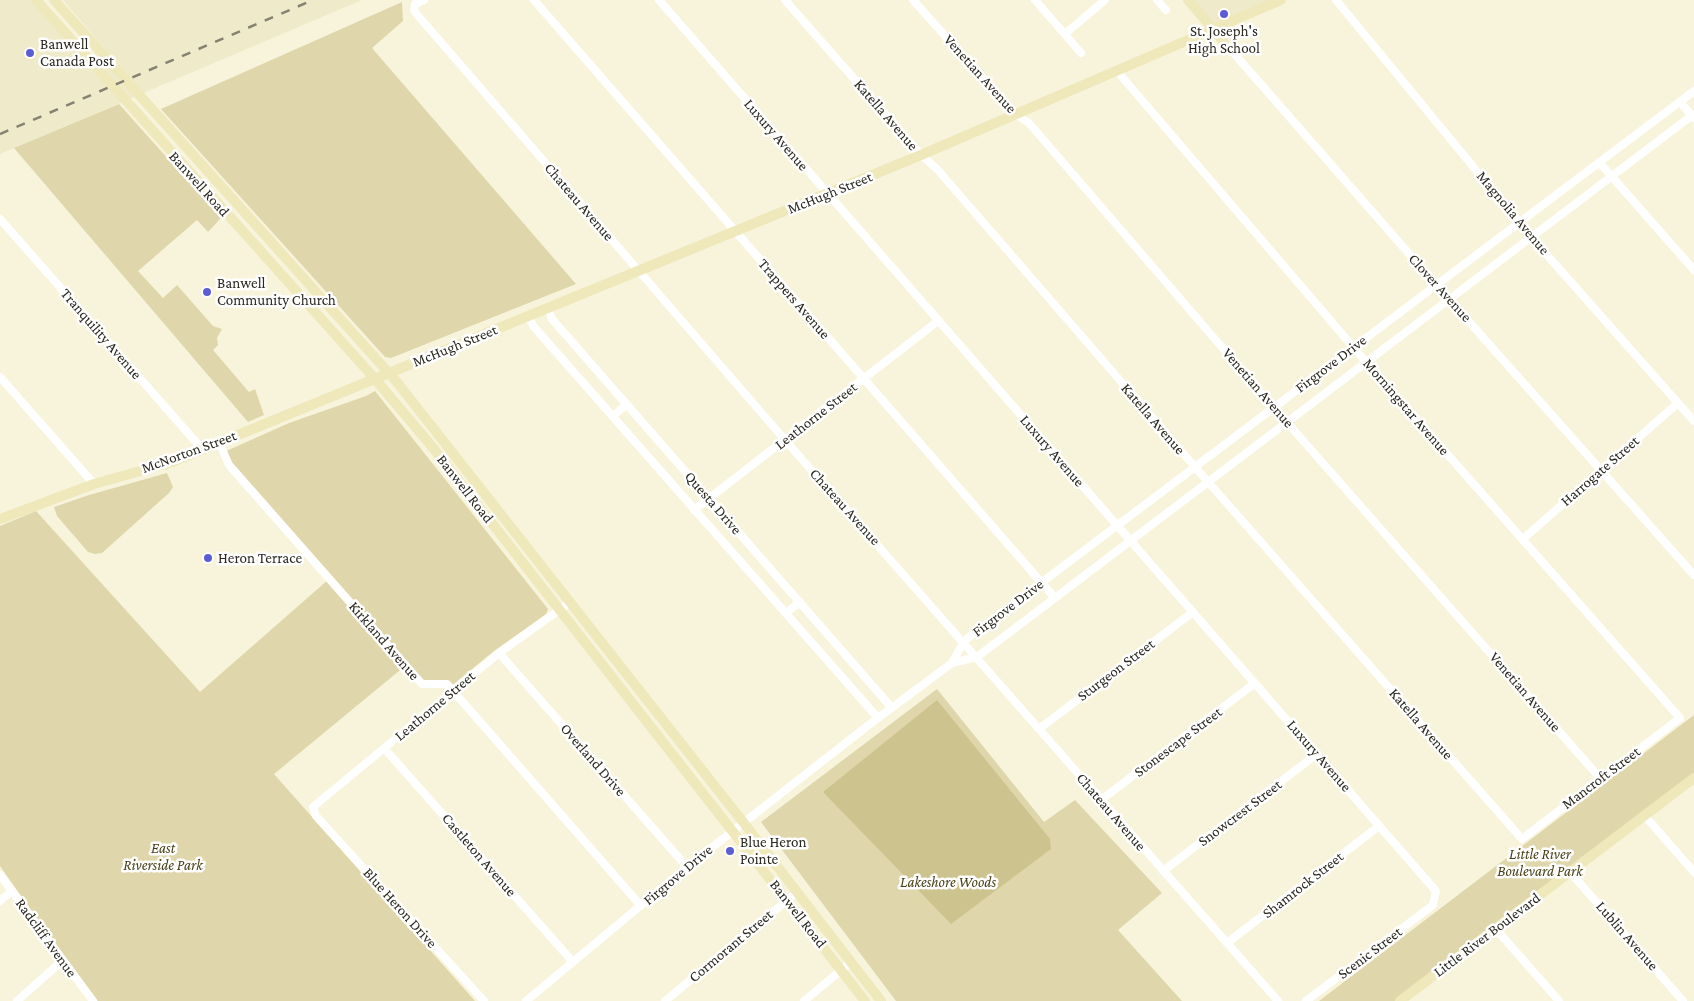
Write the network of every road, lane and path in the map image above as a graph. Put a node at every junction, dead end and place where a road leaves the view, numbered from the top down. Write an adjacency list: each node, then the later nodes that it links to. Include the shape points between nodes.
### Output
1 (36, 0): 44 (main road, Banwell Road)
2 (54, 0): 41 (main road, Banwell Road)
3 (424, 0): 33 (street, Chateau Avenue, via 415,4 414,11)
4 (534, 0): 30 (street, Trappers Avenue)
5 (659, 0): 27 (street, Luxury Avenue)
6 (785, 0): 24 (street, Katella Avenue)
7 (913, 0): 22 (street, Venetian Avenue)
8 (1035, 0): 16 (street)
9 (1105, 0): 16 (street)
10 (1157, 0): 14 (street)
11 (1188, 0): 15 (main road, Clover Avenue)
12 (1281, 0): 15 (main road, McHugh Street)
13 (1336, 0): 29 (street, Magnolia Avenue)
14 (1166, 10)
15 (1213, 29): 17 (main road, Clover Avenue); 19 (main road, McHugh Street)
16 (1065, 34): 18 (street)
17 (1224, 42): 34 (street, Clover Avenue)
18 (1081, 53)
19 (1117, 71): 22 (main road, McHugh Street); 39 (street, Morningstar Avenue)
20 (1694, 91): 21 (street, Firgrove Drive)
21 (1680, 102): 23 (street); 25 (street, Firgrove Drive)
22 (1015, 114): 24 (main road, McHugh Street); 47 (street, Venetian Avenue, via 1029,123)
23 (1693, 116): 26 (street, Firgrove Drive)
24 (921, 155): 27 (main road, McHugh Street); 54 (street, Katella Avenue, via 937,169)
25 (1599, 162): 26 (street); 29 (street, Firgrove Drive)
26 (1611, 176): 31 (street, Firgrove Drive); 32 (street)
27 (827, 194): 30 (main road, McHugh Street); 38 (street, Luxury Avenue)
28 (0, 219): 53 (street, Tranquility Avenue)
29 (1520, 221): 31 (street, Magnolia Avenue); 34 (street, Firgrove Drive)
30 (735, 231): 33 (main road, McHugh Street); 43 (street, Trappers Avenue)
31 (1531, 237): 35 (street, Firgrove Drive); 45 (street, Magnolia Avenue)
32 (1694, 270)
33 (639, 271): 36 (main road, McHugh Street); 51 (street, Chateau Avenue)
34 (1436, 285): 35 (street, Clover Avenue); 39 (street, Firgrove Drive)
35 (1448, 298): 40 (street, Firgrove Drive); 55 (street, Clover Avenue)
36 (548, 308): 37 (main road, McHugh Street); 46 (street, Questa Drive, via 552,319)
37 (528, 316): 41 (main road, McHugh Street); 48 (street, Questa Drive, via 534,327)
38 (938, 321): 43 (street, Leathorne Street); 61 (street, Luxury Avenue)
39 (1354, 346): 40 (street, Morningstar Avenue); 47 (street, Firgrove Drive)
40 (1366, 362): 49 (street, Firgrove Drive); 63 (street, Morningstar Avenue)
41 (389, 373): 44 (main road, McHugh Street); 68 (main road, Banwell Road)
42 (0, 377): 57 (street)
43 (864, 378): 51 (street, Leathorne Street); 65 (street, Trappers Avenue)
44 (375, 379): 52 (main road, McNorton Street); 69 (main road, Banwell Road)
45 (1678, 403): 50 (street, Magnolia Avenue); 55 (street, Harrogate Street)
46 (626, 405): 48 (street); 58 (street, Questa Drive)
47 (1274, 407): 49 (street, Venetian Avenue); 54 (street, Firgrove Drive)
48 (613, 416): 59 (street, Questa Drive)
49 (1287, 422): 56 (street, Firgrove Drive); 84 (street, Venetian Avenue)
50 (1694, 422)
51 (785, 440): 58 (street, Leathorne Street); 72 (street, Chateau Avenue)
52 (219, 442): 53 (main road, McNorton Street); 77 (street, Kirkland Avenue, via 229,465 422,684 447,684)
53 (202, 449): 57 (main road, McNorton Street, via 172,462)
54 (1195, 467): 56 (street, Katella Avenue); 61 (street, Firgrove Drive)
55 (1602, 470): 63 (street, Harrogate Street); 64 (street, Clover Avenue)
56 (1207, 481): 62 (street, Firgrove Drive); 92 (street, Katella Avenue)
57 (94, 484): 60 (main road, McNorton Street)
58 (709, 498): 59 (street, Leathorne Street); 67 (street, Questa Drive)
59 (694, 510): 71 (street, Questa Drive)
60 (0, 520)
61 (1118, 526): 62 (street, Luxury Avenue); 65 (street, Firgrove Drive)
62 (1130, 539): 66 (street, Firgrove Drive); 70 (street, Luxury Avenue)
63 (1523, 540): 80 (street, Morningstar Avenue)
64 (1694, 574)
65 (1041, 582): 66 (street, Trappers Avenue); 72 (street, Firgrove Drive)
66 (1054, 597): 74 (street, Firgrove Drive)
67 (800, 602): 71 (street); 78 (street, Questa Drive)
68 (569, 603): 69 (street, Leathorne Street); 89 (main road, Banwell Road)
69 (559, 610): 73 (street, Leathorne Street); 91 (main road, Banwell Road)
70 (1193, 612): 76 (street, Luxury Avenue); 81 (street, Sturgeon Street)
71 (786, 613): 79 (street, Questa Drive)
72 (964, 642): 74 (street, Chateau Avenue); 75 (street, Firgrove Drive)
73 (499, 653): 77 (street, Leathorne Street); 93 (street, Overland Drive)
74 (977, 657): 75 (street, Firgrove Drive); 81 (street, Chateau Avenue)
75 (952, 663): 78 (street, Firgrove Drive)
76 (1255, 683): 83 (street, Luxury Avenue); 86 (street, Stonescape Street)
77 (453, 690): 82 (street, Leathorne Street); 103 (street)
78 (892, 708): 79 (street, Firgrove Drive)
79 (878, 718): 89 (street, Firgrove Drive)
80 (1680, 718): 84 (street, Mancroft Street)
81 (1039, 729): 86 (street, Chateau Avenue)
82 (384, 748): 87 (street, Leathorne Street, via 312,807); 107 (street, Castleton Avenue)
83 (1317, 754): 90 (street, Luxury Avenue); 94 (street, Snowcrest Street)
84 (1600, 778): 92 (street, Mancroft Street)
85 (1694, 778): 88 (main road, Little River Boulevard)
86 (1101, 800): 94 (street, Chateau Avenue)
87 (316, 816): 112 (street, Blue Heron Drive)
88 (1644, 816): 95 (main road, Little River Boulevard); 96 (street)
89 (744, 822): 91 (street, Firgrove Drive); 99 (main road, Banwell Road)
90 (1379, 826): 102 (street, Luxury Avenue, via 1436,891); 105 (street, Shamrock Street)
91 (734, 830): 93 (street, Firgrove Drive); 100 (main road, Banwell Road)
92 (1522, 839)
93 (687, 867): 103 (street, Firgrove Drive)
94 (1163, 871): 105 (street, Chateau Avenue)
95 (1570, 872): 104 (main road, Little River Boulevard); 122 (street, Lublin Avenue)
96 (1694, 872)
97 (0, 874): 98 (street, Radcliff Avenue)
98 (12, 891): 101 (street); 106 (street, Radcliff Avenue)
99 (797, 892): 100 (street, Cormorant Street); 108 (main road, Banwell Road)
100 (787, 900): 109 (main road, Banwell Road); 114 (street, Cormorant Street)
101 (0, 901)
102 (1433, 905): 119 (street, Scenic Street)
103 (641, 906): 107 (street, Firgrove Drive)
104 (1495, 928): 120 (main road, Little River Boulevard); 121 (street)
105 (1227, 943): 118 (street, Chateau Avenue)
106 (62, 962): 110 (street); 111 (street, Radcliff Avenue)
107 (573, 962): 113 (street, Firgrove Drive)
108 (852, 962): 109 (street); 117 (main road, Banwell Road)
109 (841, 970): 115 (street); 116 (main road, Banwell Road)
110 (17, 1001)
111 (92, 1001)
112 (484, 1001)
113 (526, 1001)
114 (665, 1001)
115 (804, 1001)
116 (865, 1001)
117 (881, 1001)
118 (1278, 1001)
119 (1306, 1001)
120 (1400, 1001)
121 (1559, 1001)
122 (1683, 1001)

